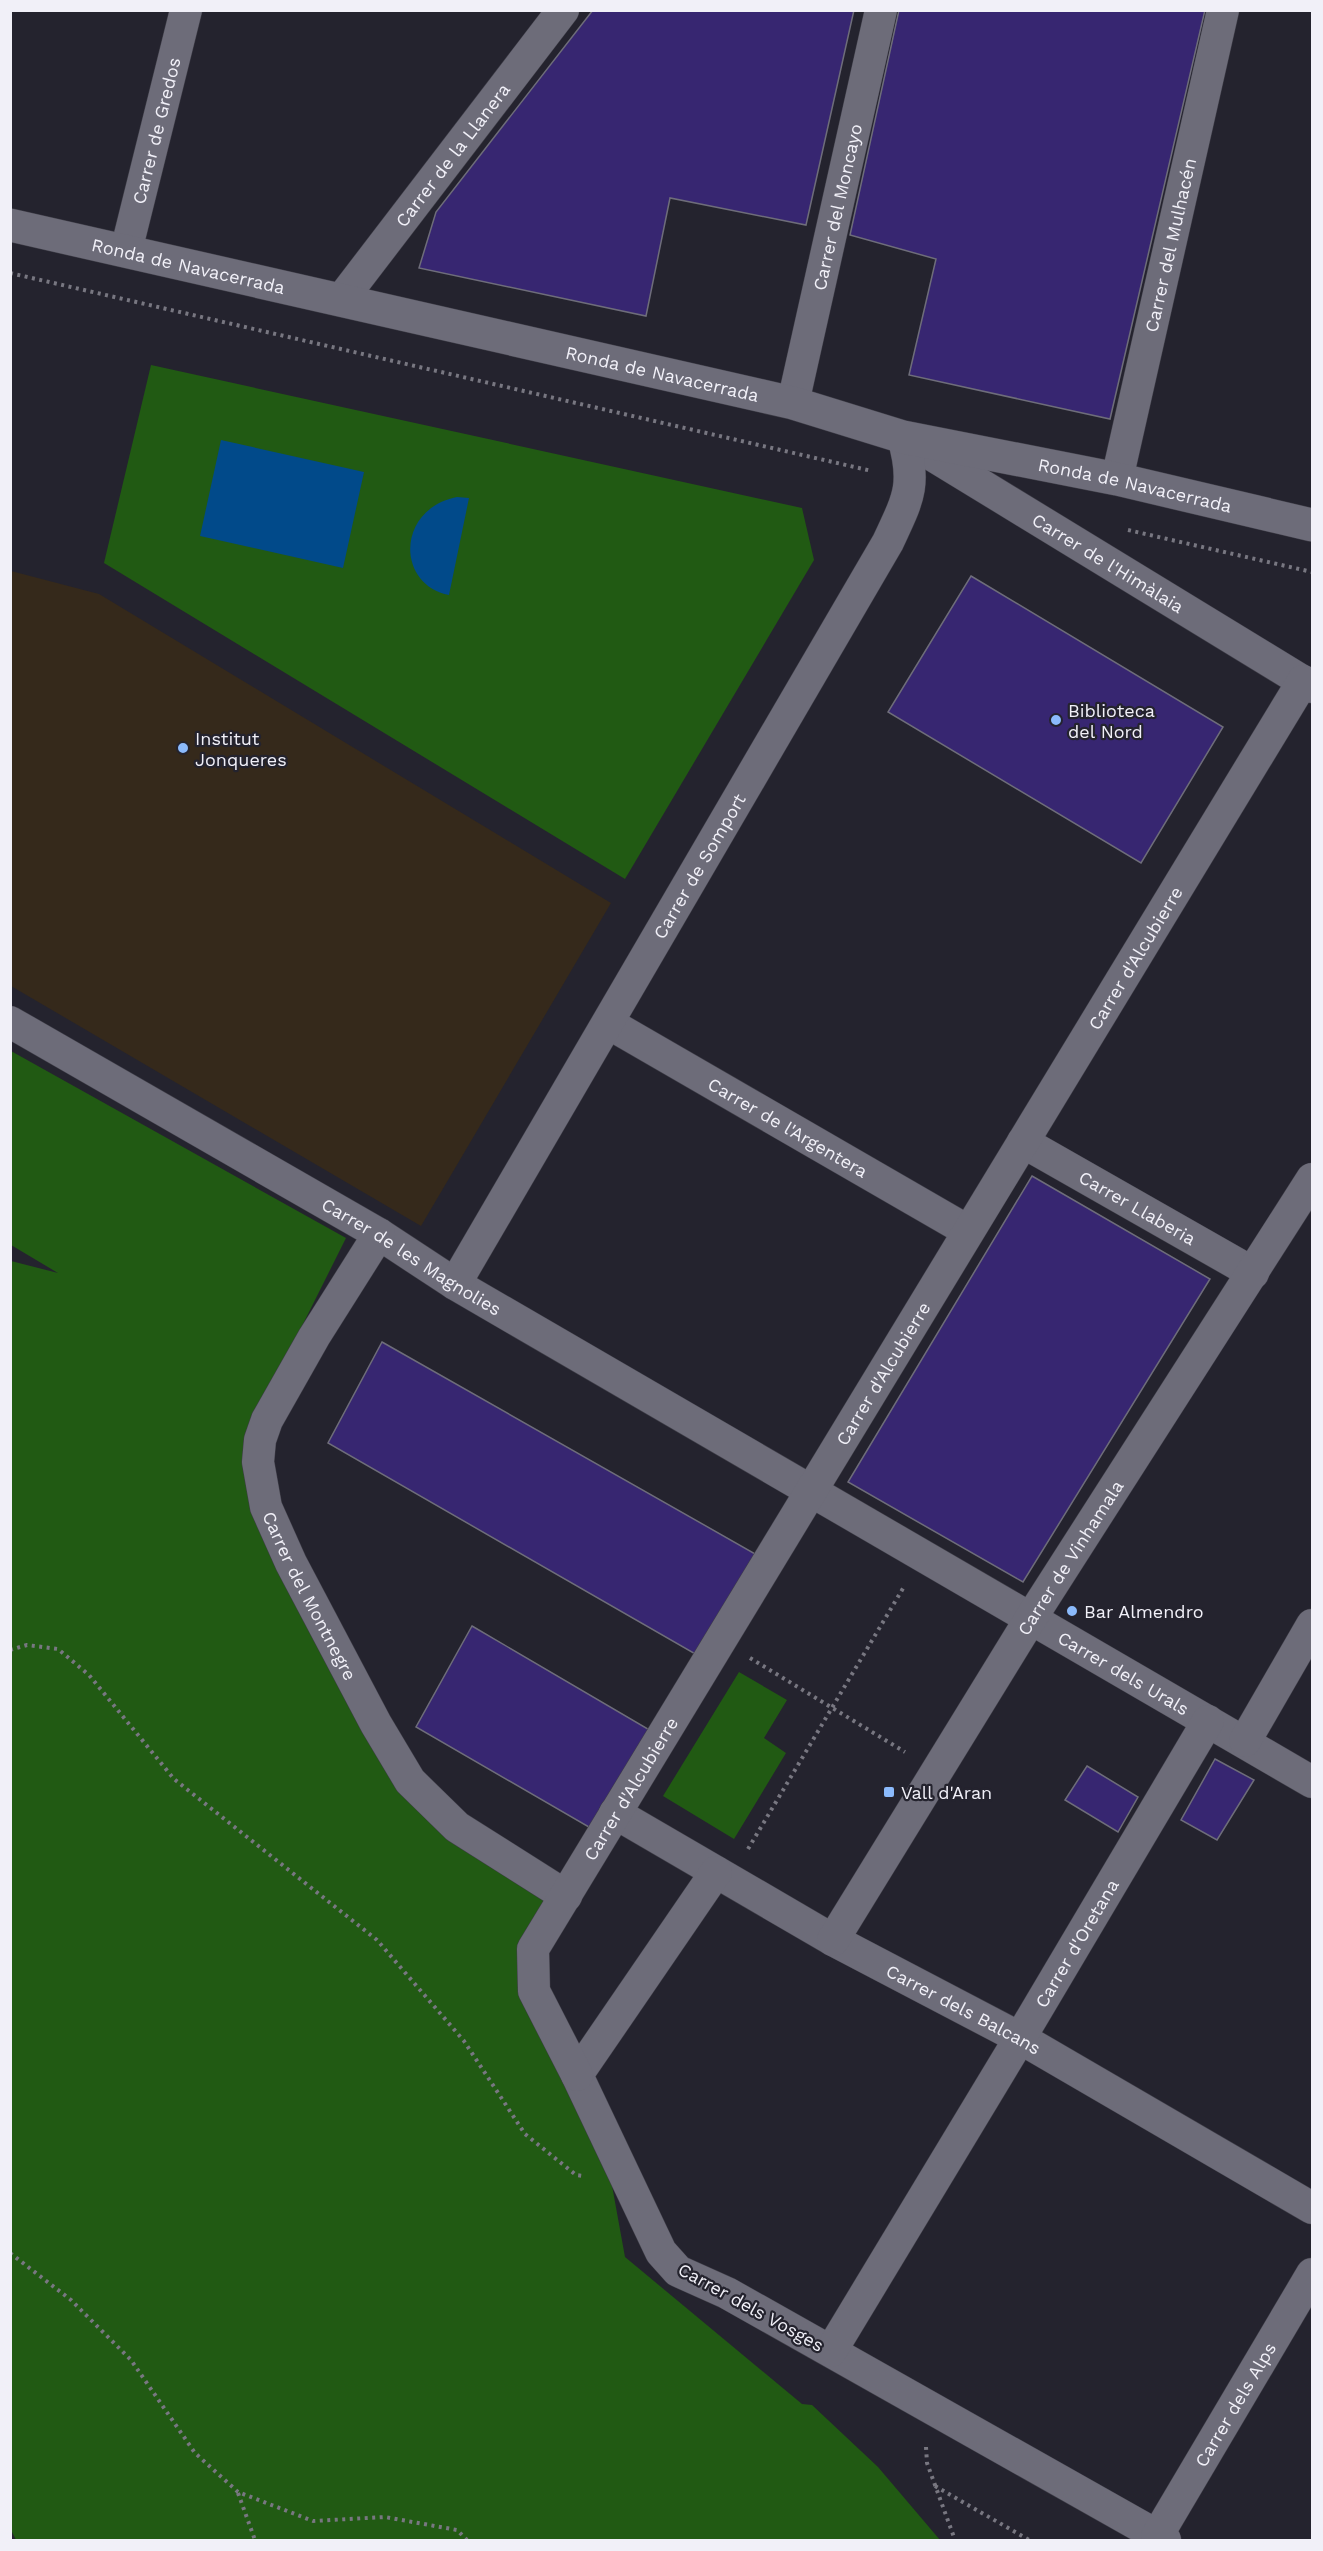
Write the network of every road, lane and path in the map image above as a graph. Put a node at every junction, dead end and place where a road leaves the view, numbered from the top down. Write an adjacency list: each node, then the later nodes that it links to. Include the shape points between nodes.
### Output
1 (186, 10): 6 (street, Carrer de Gredos)
2 (563, 10): 8 (street, Carrer de la Llanera)
3 (881, 10): 9 (street, Carrer del Moncayo)
4 (1223, 10): 11 (street, Carrer del Mulhacén)
5 (10, 225): 6 (street, Ronda de Navacerrada)
6 (126, 251): 8 (street, Ronda de Navacerrada)
7 (10, 273): 12 (path)
8 (341, 300): 9 (street, Ronda de Navacerrada)
9 (793, 403): 10 (street, Ronda de Navacerrada)
10 (903, 437): 11 (street, Ronda de Navacerrada); 12 (street, Carrer de Somport); 16 (street, Carrer de l'Himàlaia)
11 (1116, 479): 13 (street, Ronda de Navacerrada)
12 (911, 480): 18 (street, Carrer de Somport, via 908,498 888,542)
13 (1312, 525)
14 (1117, 527): 15 (path)
15 (1312, 572)
16 (1308, 684): 19 (street, Carrer d'Alcubierre)
17 (10, 1022): 22 (street, Carrer de les Magnolies)
18 (608, 1023): 21 (street, Carrer de l'Argentera); 24 (street, Carrer de Somport)
19 (1023, 1142): 21 (street, Carrer d'Alcubierre); 23 (street, Carrer Llaberia)
20 (1312, 1179): 23 (street, Carrer de Vinhamala)
21 (968, 1231): 25 (street, Carrer d'Alcubierre)
22 (379, 1234): 24 (street, Carrer de les Magnolies); 38 (street, Carrer del Montnegre, via 267,1420 258,1462 266,1507 291,1563 410,1781 457,1827)
23 (1253, 1273): 27 (street, Carrer de Vinhamala)
24 (455, 1284): 25 (street, Carrer de les Magnolies)
25 (811, 1491): 27 (street, Carrer dels Urals); 36 (street, Carrer d'Alcubierre)
26 (906, 1582): 31 (path)
27 (1031, 1618): 32 (street, Carrer dels Urals); 34 (street, Carrer de Vinhamala)
28 (1312, 1625): 33 (street)
29 (10, 1650): 42 (path, via 27,1645 58,1649 89,1675 174,1779 377,1940 464,2041 525,2134 576,2175)
30 (747, 1657): 31 (path)
31 (832, 1708): 34 (path); 37 (path)
32 (1208, 1721): 33 (street, Carrer dels Urals); 40 (street, Carrer d'Oretana)
33 (1245, 1741): 35 (street, Carrer dels Urals)
34 (937, 1771): 39 (street, Carrer de Vinhamala)
35 (1312, 1782)
36 (615, 1813): 37 (street, Carrer dels Balcans); 38 (street, Carrer d'Alcubierre)
37 (723, 1876): 39 (street, Carrer dels Balcans); 41 (street)
38 (566, 1896): 41 (street, Carrer d'Alcubierre, via 533,1949 534,1991)
39 (833, 1940): 40 (street, Carrer dels Balcans)
40 (1020, 2038): 43 (street, Carrer dels Balcans); 46 (street, Carrer d'Oretana)
41 (577, 2075): 42 (street, Carrer dels Vosges)
42 (627, 2178): 46 (street, Carrer dels Vosges, via 662,2252 678,2271 727,2293)
43 (1312, 2208)
44 (10, 2253): 49 (path, via 71,2300 131,2360 195,2453)
45 (1312, 2274): 50 (street, Carrer dels Alps)
46 (831, 2351): 47 (street, Carrer dels Vosges)
47 (924, 2404): 48 (path, via 927,2463); 50 (street, Carrer dels Vosges)
48 (934, 2486): 53 (path); 54 (path)
49 (238, 2492): 51 (path); 52 (path, via 313,2520 385,2517 458,2530)
50 (1161, 2538)
51 (255, 2541)
52 (467, 2541)
53 (955, 2541)
54 (1029, 2541)

